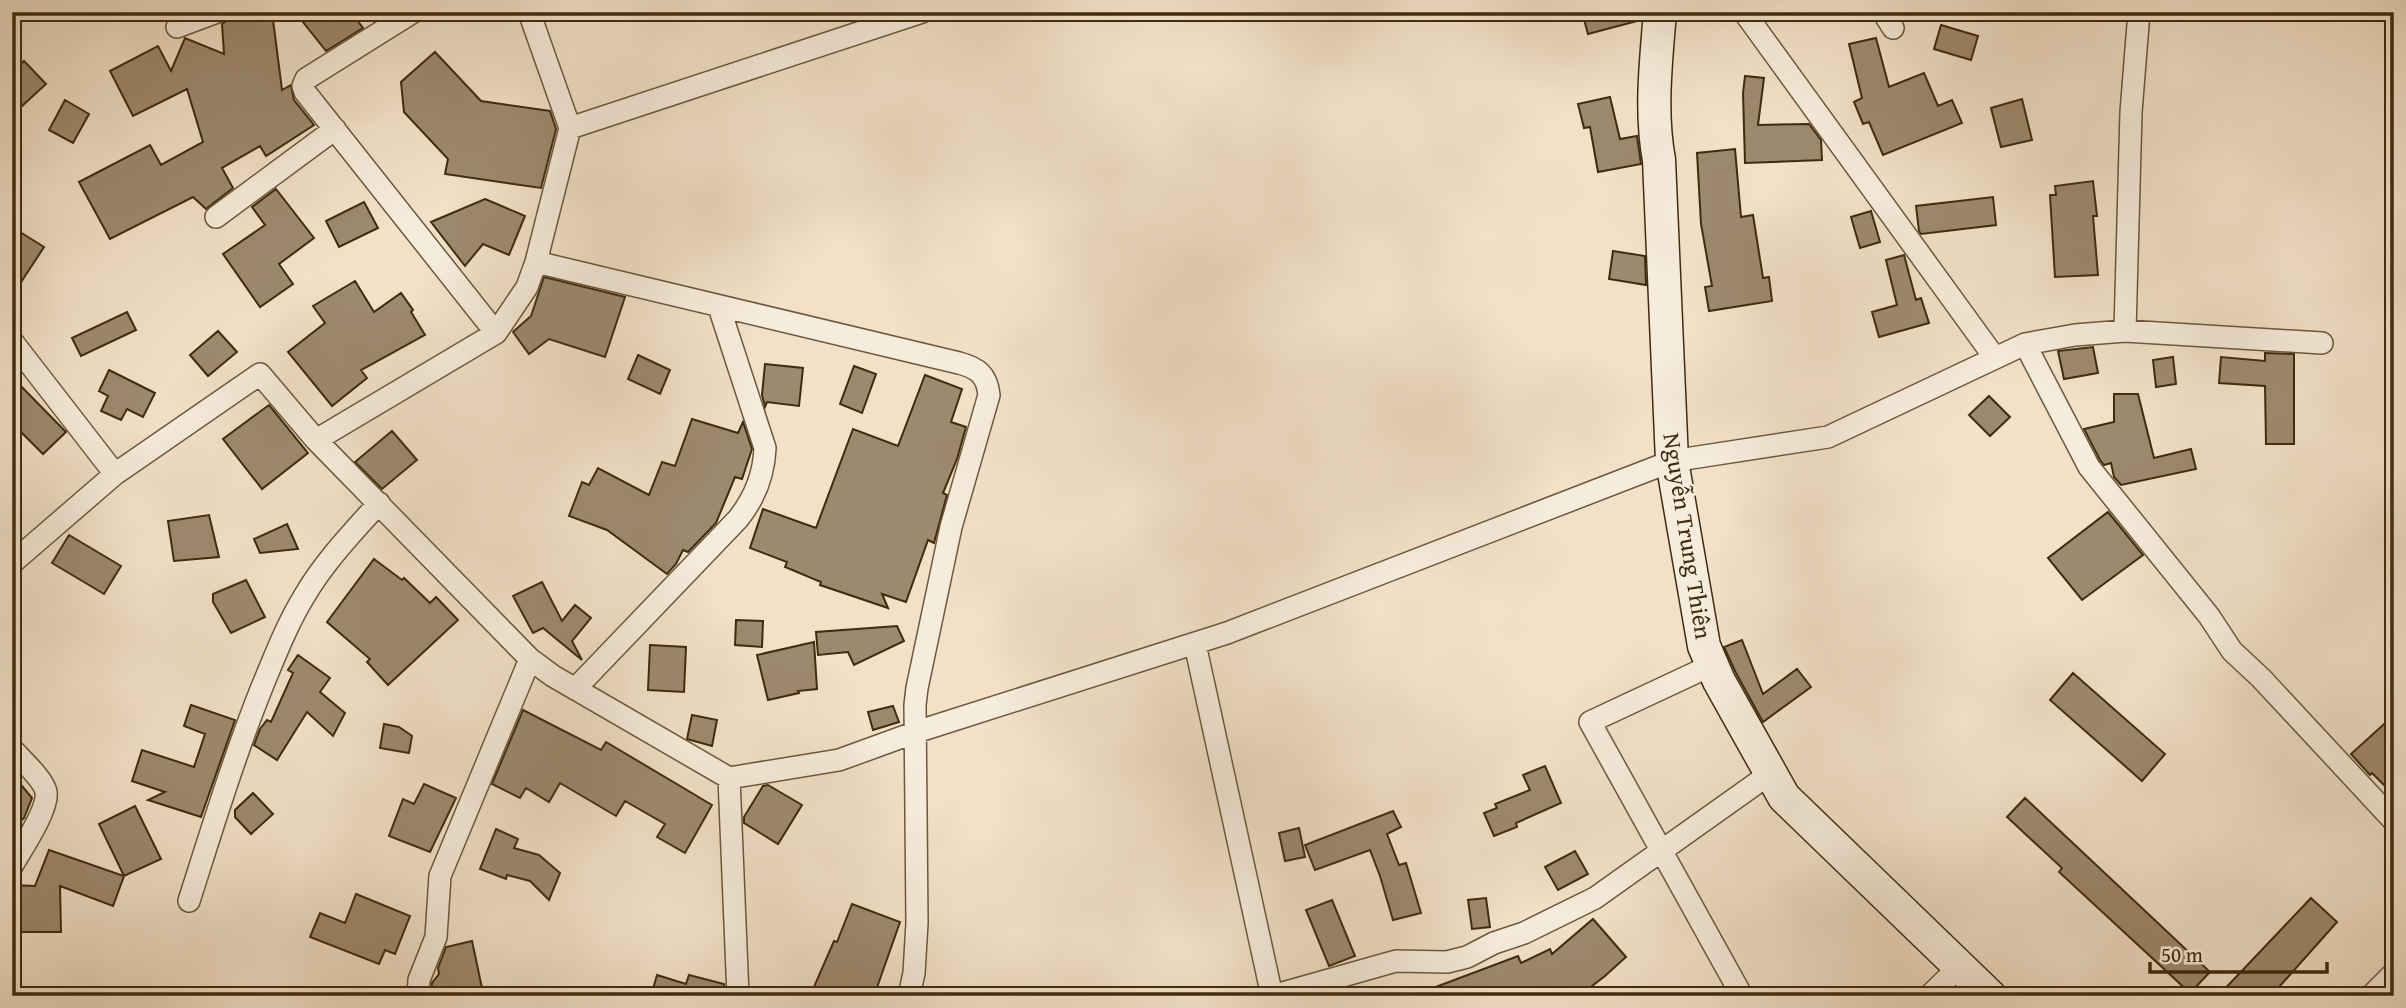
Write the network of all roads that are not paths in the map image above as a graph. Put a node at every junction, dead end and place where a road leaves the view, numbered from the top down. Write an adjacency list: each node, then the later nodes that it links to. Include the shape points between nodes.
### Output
1 (217, 12): 8 (street)
2 (413, 12): 10 (street, via 306,79 305,92)
3 (528, 12): 9 (street)
4 (922, 12): 9 (street)
5 (1660, 12): 21 (street, Nguyễn Trung Thiên, via 1653,98 1660,160)
6 (1744, 12): 19 (street)
7 (2139, 12): 14 (street, via 2131,112)
8 (177, 27)
9 (570, 128): 12 (street)
10 (335, 129): 11 (street); 15 (street)
11 (216, 217)
12 (536, 262): 13 (street); 15 (street, via 527,287)
13 (719, 307): 28 (street, via 765,448 757,488 738,519); 29 (street, via 973,367 988,384 989,395 951,527 917,688)
14 (2125, 331): 17 (street); 18 (street)
15 (496, 333): 20 (street)
16 (12, 341): 22 (street)
17 (2322, 343)
18 (2025, 344): 19 (street); 33 (street, via 2089,467 2232,651)
19 (1995, 359): 21 (street, via 1828,437)
20 (316, 440): 22 (street, via 260,374); 23 (street)
21 (1672, 461): 25 (street); 27 (street, Nguyễn Trung Thiên, via 1704,646)
22 (115, 474): 24 (street)
23 (379, 503): 26 (street); 36 (street, via 328,560 292,617 248,722)
24 (12, 563)
25 (1195, 643): 29 (street); 42 (street)
26 (530, 659): 28 (street); 39 (street, via 440,876 436,937)
27 (1712, 665): 31 (street, Nguyễn Trung Thiên); 34 (street, via 1590,722)
28 (575, 689): 32 (street)
29 (916, 732): 32 (street, via 839,760); 41 (street, via 917,923)
30 (12, 749): 35 (street, via 46,792 39,817)
31 (1771, 773): 34 (street); 37 (street, Nguyễn Trung Thiên, via 1784,797)
32 (729, 778): 40 (street)
33 (2394, 821)
34 (1662, 850): 42 (street, via 1595,898 1467,957 1447,962 1396,961); 43 (street)
35 (12, 866)
36 (189, 901)
37 (1960, 966): 44 (street); 45 (street, Nguyễn Trung Thiên)
38 (2394, 973): 46 (street)
39 (418, 996)
40 (738, 996)
41 (909, 996)
42 (1272, 996)
43 (1742, 996)
44 (1929, 996)
45 (1990, 996)
46 (2371, 996)

